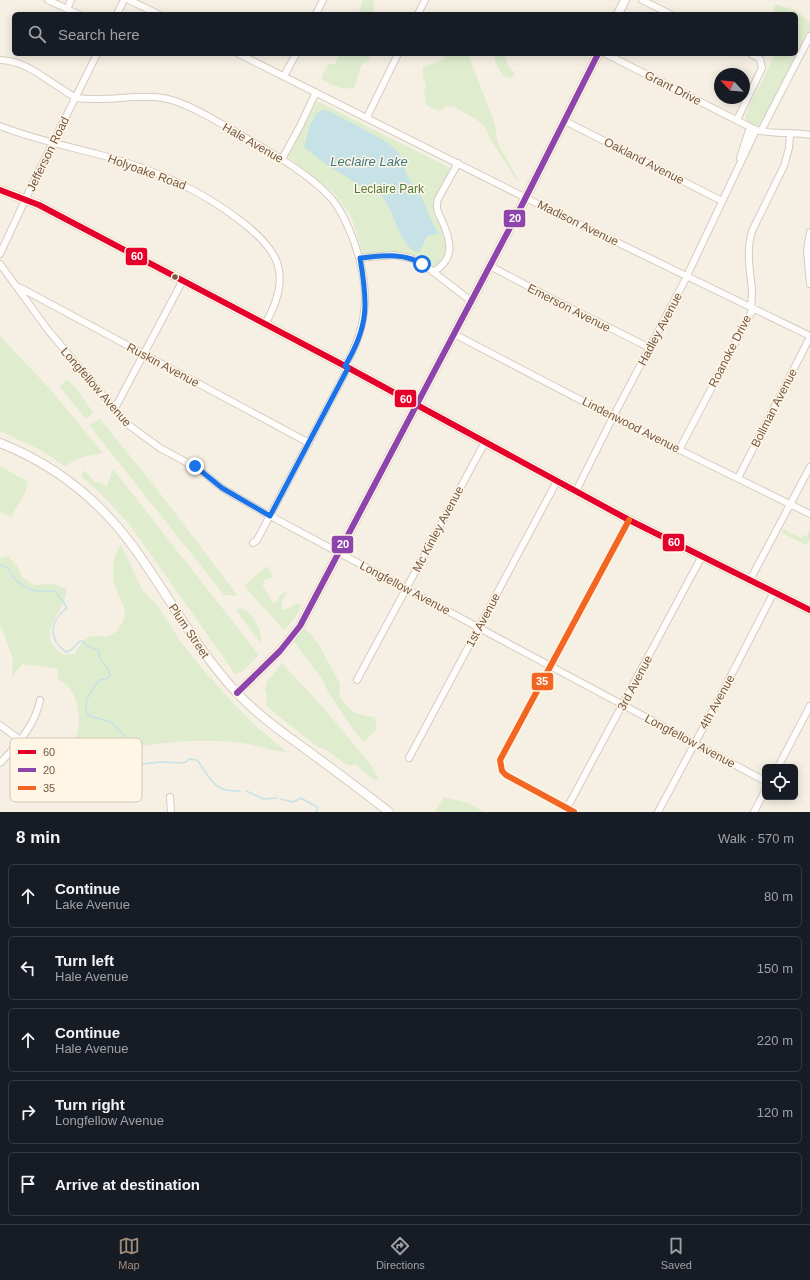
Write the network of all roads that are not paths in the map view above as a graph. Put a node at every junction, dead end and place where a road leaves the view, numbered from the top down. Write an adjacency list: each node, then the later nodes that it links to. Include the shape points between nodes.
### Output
1 (48, 0): 9 (street)
2 (71, 0): 9 (street)
3 (124, 0): 11 (street)
4 (129, 0): 12 (street)
5 (425, 0): 14 (street)
6 (625, 0): 15 (main road)
7 (642, 0): 16 (street)
8 (321, 1): 13 (street)
9 (67, 9): 10 (street)
10 (74, 12)
11 (118, 12)
12 (154, 12)
13 (317, 12)
14 (419, 12)
15 (619, 12)
16 (666, 12)
17 (810, 36): 34 (street, Hadley Avenue)
18 (96, 56): 28 (street, Jefferson Road)
19 (242, 56): 26 (street, Madison Avenue)
20 (295, 56): 26 (street)
21 (397, 56): 29 (street)
22 (597, 56): 31 (main road)
23 (610, 56): 30 (street, Grant Drive)
24 (755, 56): 30 (street, via 760,59 762,68)
25 (0, 60): 28 (street, via 12,61 31,68)
26 (284, 76): 27 (street, Madison Avenue)
27 (316, 92): 29 (street, Madison Avenue); 38 (street)
28 (76, 98): 37 (street, Jefferson Road); 38 (street, Hale Avenue, via 114,99 146,96 168,100 206,116)
29 (366, 118): 39 (street, Madison Avenue)
30 (737, 120): 33 (street, Grant Drive)
31 (565, 121): 42 (main road); 44 (street, Oakland Avenue)
32 (0, 126): 37 (street, Holyoake Road)
33 (750, 127): 34 (street, Grant Drive); 40 (street, Hadley Avenue)
34 (759, 131): 35 (street); 40 (street, Hadley Avenue)
35 (790, 134): 36 (street); 56 (street, Roanoke Drive, via 784,166 749,238)
36 (810, 135)
37 (53, 143): 43 (street, Jefferson Road); 57 (street, Holyoake Road, via 115,159 178,182 230,213 256,233 272,252 279,276 276,300)
38 (282, 159): 47 (street, Hale Avenue, via 322,189 333,201 342,214)
39 (458, 163): 42 (street, Madison Avenue); 50 (street, via 436,204 446,229 449,254 444,264)
40 (740, 164): 44 (street, Hadley Avenue)
41 (0, 190): 43 (main road)
42 (526, 197): 49 (main road); 51 (street, Madison Avenue)
43 (25, 199): 46 (street, Jefferson Road); 52 (main road)
44 (722, 201): 51 (street, Hadley Avenue)
45 (810, 232): 53 (street, via 806,250)
46 (0, 254)
47 (360, 258): 50 (street, via 402,256 416,260); 62 (street, Hale Avenue, via 365,288 365,310 359,336)
48 (0, 264): 54 (street, Longfellow Avenue)
49 (490, 266): 55 (main road); 60 (street, Emerson Avenue)
50 (432, 272): 55 (street)
51 (686, 276): 56 (street, Madison Avenue); 60 (street, Hadley Avenue)
52 (183, 280): 57 (main road); 61 (street)
53 (810, 284)
54 (17, 286): 61 (street, Ruskin Avenue); 64 (street, Longfellow Avenue, via 48,330)
55 (471, 301): 58 (main road)
56 (751, 308): 59 (street, Madison Avenue); 69 (street, Roanoke Drive, via 750,315)
57 (265, 324): 62 (main road)
58 (454, 334): 63 (main road); 65 (street, Lindenwood Avenue)
59 (810, 337): 71 (street, Bollman Avenue)
60 (650, 348): 65 (street, Hadley Avenue)
61 (143, 354): 64 (street); 68 (street, Ruskin Avenue)
62 (347, 367): 63 (main road); 68 (street, Hale Avenue)
63 (416, 405): 66 (main road); 79 (main road)
64 (114, 410): 76 (street, Longfellow Avenue, via 149,441 195,466 222,488)
65 (613, 417): 69 (street, Lindenwood Avenue); 73 (street, Hadley Avenue)
66 (485, 442): 72 (main road); 82 (street, Mc Kinley Avenue)
67 (0, 443): 88 (main road, Plum Street, via 46,466 96,504 132,545 190,634)
68 (309, 443): 76 (street, Hale Avenue)
69 (679, 450): 71 (street, Lindenwood Avenue)
70 (810, 467): 74 (street)
71 (738, 478): 74 (street, Lindenwood Avenue)
72 (557, 481): 73 (main road); 85 (street, 1st Avenue)
73 (576, 491): 77 (main road)
74 (790, 504): 75 (street, Lindenwood Avenue); 81 (street)
75 (810, 514)
76 (270, 516): 78 (street, Hale Avenue); 79 (street, Longfellow Avenue)
77 (629, 520): 80 (main road); 86 (street)
78 (253, 543)
79 (339, 553): 82 (street, Longfellow Avenue); 88 (main road, via 294,636)
80 (702, 556): 81 (main road); 90 (street, 3rd Avenue)
81 (750, 580): 83 (main road)
82 (406, 589): 85 (street, Longfellow Avenue); 87 (street, Mc Kinley Avenue)
83 (774, 592): 84 (main road); 95 (street, 4th Avenue)
84 (810, 610)
85 (478, 627): 86 (street, Longfellow Avenue); 97 (street, 1st Avenue)
86 (550, 666): 90 (street, Longfellow Avenue); 103 (street, via 501,756 500,765 506,776)
87 (357, 680)
88 (237, 693): 105 (main road, Plum Street, via 274,727)
89 (40, 700): 94 (street, via 38,711)
90 (623, 705): 95 (street, Longfellow Avenue); 103 (street, 3rd Avenue)
91 (810, 706): 99 (street)
92 (0, 725): 93 (street)
93 (17, 738)
94 (21, 738)
95 (695, 743): 100 (street, Longfellow Avenue); 107 (street, 4th Avenue)
96 (10, 752): 98 (street)
97 (409, 758)
98 (0, 763)
99 (780, 764)
100 (762, 779)
101 (170, 797): 104 (street)
102 (762, 797): 108 (street)
103 (567, 808): 106 (street)
104 (171, 812)
105 (389, 812)
106 (574, 812)
107 (658, 812)
108 (754, 812)

